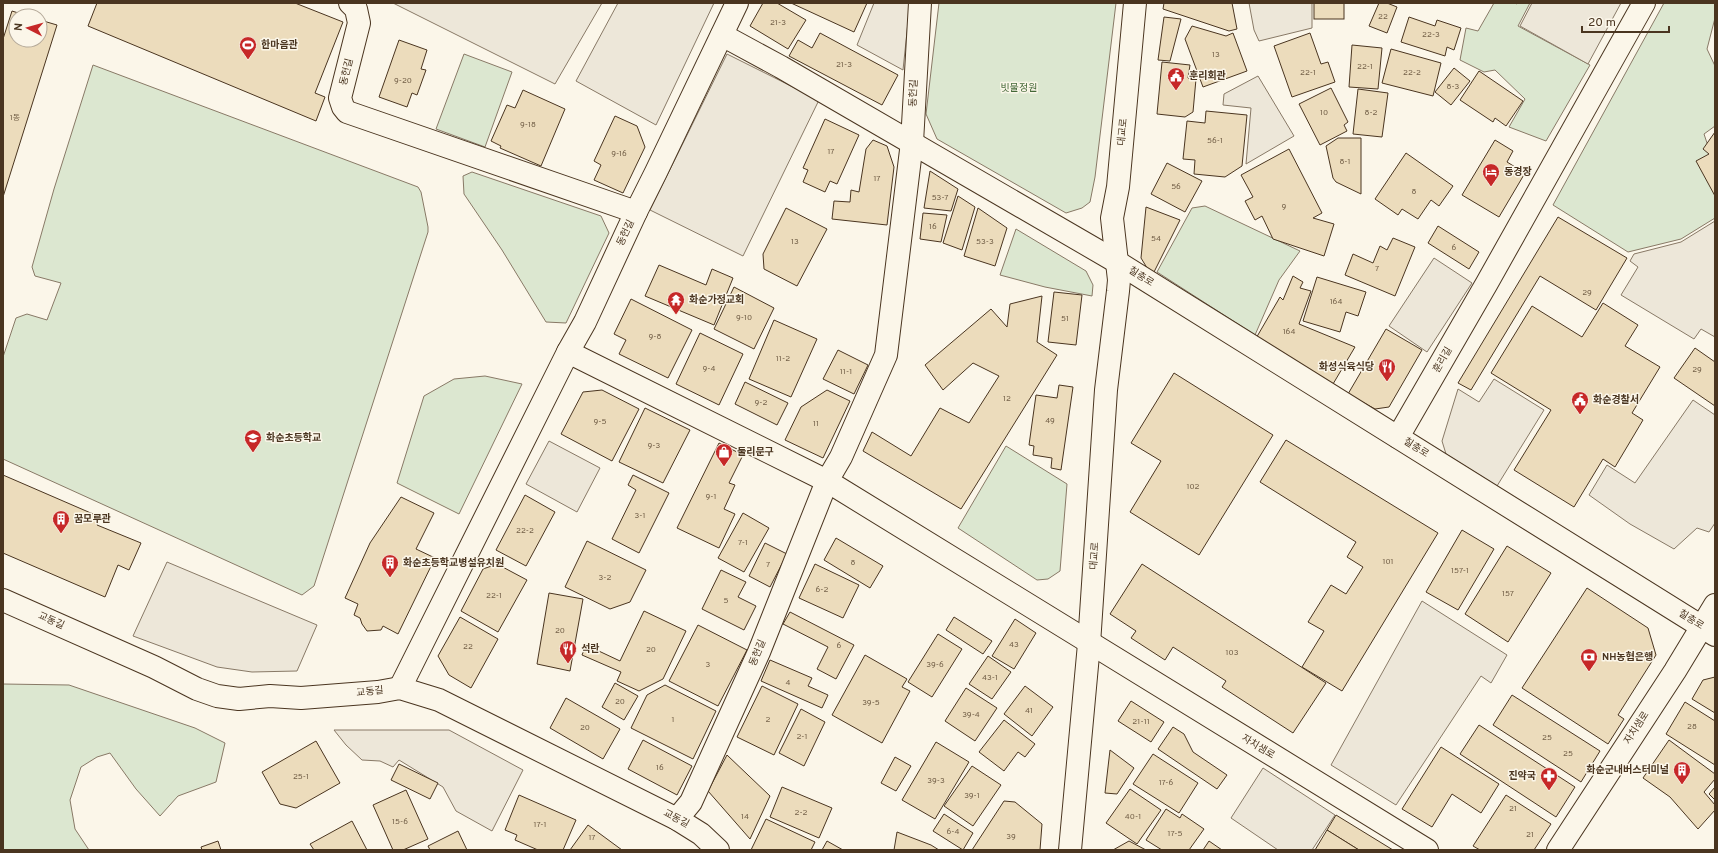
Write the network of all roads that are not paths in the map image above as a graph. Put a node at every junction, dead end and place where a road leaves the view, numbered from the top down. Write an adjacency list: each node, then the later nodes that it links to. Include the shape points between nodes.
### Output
1 (350, 3): 8 (street, 동헌길, via 356,9 359,23 340,98 347,112)
2 (737, 3): 6 (street)
3 (920, 3): 7 (street, 동헌길)
4 (1135, 3): 9 (street, 대교로, via 1118,187 1112,218)
5 (1644, 3): 11 (street, 훈리길)
6 (722, 35): 7 (street); 8 (street)
7 (912, 142): 9 (street); 12 (street, 동헌길, via 886,355)
8 (636, 212): 10 (street, 동헌길, via 585,322)
9 (1117, 262): 11 (street, 칠충로); 16 (street, 대교로, via 1118,291 1106,390)
10 (568, 352): 12 (street); 17 (street, 동헌길)
11 (1398, 437): 15 (street, 칠충로)
12 (828, 482): 16 (street, 자치샘로); 18 (street, 동헌길, via 759,652 691,802)
13 (3, 600): 17 (street, 교동길, via 217,696 301,698)
14 (1715, 605): 15 (street, 자치샘로)
15 (1708, 630): 22 (street, 자치샘로, via 1675,670)
16 (1089, 644): 20 (street, 대교로); 21 (street, 자치샘로)
17 (400, 688): 18 (street, 교동길, via 439,700)
18 (677, 819): 19 (street, 교동길, via 701,834)
19 (718, 850)
20 (1070, 850)
21 (1427, 850)
22 (1558, 850)

